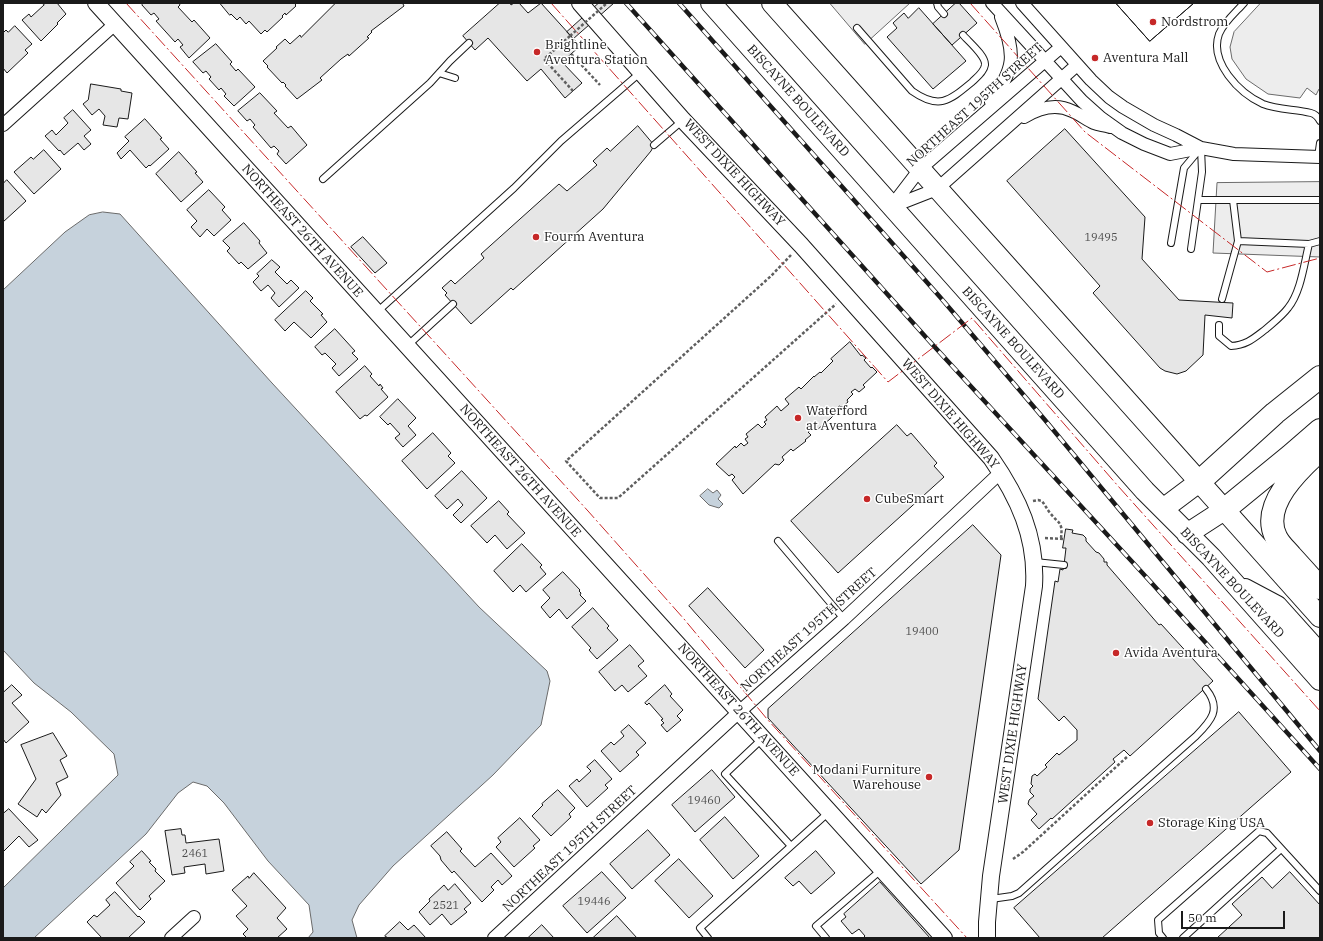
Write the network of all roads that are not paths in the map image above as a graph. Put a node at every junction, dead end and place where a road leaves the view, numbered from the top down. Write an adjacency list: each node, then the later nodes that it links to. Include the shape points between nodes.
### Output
1 (96, 3): 10 (street, NORTHEAST 26TH AVENUE)
2 (580, 3): 17 (street, WEST DIXIE HIGHWAY)
3 (772, 3): 31 (main road)
4 (937, 3): 9 (lane)
5 (1022, 3): 14 (street)
6 (1244, 3): 23 (lane, via 1219,34 1217,49 1222,67 1246,94 1263,104 1312,113)
7 (712, 4): 37 (main road, BISCAYNE BOULEVARD)
8 (995, 6): 15 (street); 21 (street, via 1009,38 1011,61 999,91)
9 (944, 14)
10 (115, 24): 24 (street); 45 (street, NORTHEAST 26TH AVENUE)
11 (857, 28): 12 (lane, via 912,91 921,98 933,102 945,101 955,96 981,74 985,65 983,56)
12 (963, 35)
13 (469, 43): 18 (lane)
14 (1061, 47): 15 (street, NORTHEAST 195TH STREET); 16 (street)
15 (1046, 60): 20 (street); 21 (street, NORTHEAST 195TH STREET)
16 (1077, 65): 20 (street); 29 (street, via 1100,89 1123,107)
17 (641, 72): 22 (street, WEST DIXIE HIGHWAY); 45 (lane, via 561,141 514,188)
18 (439, 73): 19 (lane); 32 (lane)
19 (455, 78)
20 (1061, 78): 25 (street, via 1082,101); 26 (street)
21 (983, 114): 31 (street, NORTHEAST 195TH STREET)
22 (683, 120): 28 (lane); 51 (street, WEST DIXIE HIGHWAY, via 801,245)
23 (1320, 121)
24 (3, 125)
25 (1116, 128): 26 (street, via 1094,123 1070,110 1056,106 1032,112); 29 (street, via 1144,144 1170,154)
26 (1002, 132): 33 (street)
27 (1320, 144): 30 (lane)
28 (654, 145)
29 (1202, 148): 30 (street, via 1234,154); 34 (lane); 40 (lane, via 1184,168)
30 (1319, 157)
31 (920, 169): 33 (main road); 37 (street, NORTHEAST 195TH STREET)
32 (322, 179)
33 (937, 189): 37 (street); 52 (main road)
34 (1198, 200): 35 (lane); 42 (lane)
35 (1234, 200): 36 (lane); 38 (lane)
36 (1320, 200)
37 (891, 207): 53 (main road, BISCAYNE BOULEVARD)
38 (1238, 241): 41 (lane); 43 (lane)
39 (1320, 241): 41 (lane)
40 (1171, 244)
41 (1309, 244): 46 (lane, via 1295,299 1278,320 1241,346 1231,346 1219,336)
42 (1191, 249)
43 (1222, 298)
44 (453, 304): 47 (lane)
45 (376, 313): 47 (street, NORTHEAST 26TH AVENUE)
46 (1219, 325)
47 (407, 346): 66 (street, NORTHEAST 26TH AVENUE)
48 (1320, 377): 52 (highway, via 1275,413)
49 (1320, 430): 54 (highway)
50 (1320, 450): 60 (highway, via 1285,487 1275,508 1272,526 1280,544)
51 (1001, 472): 57 (street, WEST DIXIE HIGHWAY, via 1023,515); 62 (street, NORTHEAST 195TH STREET)
52 (1199, 482): 53 (main road); 54 (main road)
53 (1163, 509): 55 (main road, BISCAYNE BOULEVARD)
54 (1224, 510): 55 (main road); 61 (main road)
55 (1187, 534): 59 (main road, BISCAYNE BOULEVARD)
56 (778, 541): 62 (lane)
57 (1034, 562): 58 (lane); 73 (street, WEST DIXIE HIGHWAY, via 1034,586)
58 (1064, 565)
59 (1233, 582): 63 (main road, via 1278,606); 64 (main road, BISCAYNE BOULEVARD)
60 (1320, 588)
61 (1320, 617)
62 (844, 618): 66 (street, NORTHEAST 195TH STREET)
63 (1320, 654)
64 (1320, 680)
65 (1206, 689): 73 (lane, via 1212,695 1214,711 1211,720 1196,736 1019,893)
66 (739, 712): 67 (street, NORTHEAST 26TH AVENUE); 76 (street, NORTHEAST 195TH STREET)
67 (763, 738): 68 (street, NORTHEAST 26TH AVENUE); 69 (lane, via 725,774)
68 (830, 811): 69 (lane); 71 (street, NORTHEAST 26TH AVENUE)
69 (791, 846): 77 (lane, via 700,928)
70 (1281, 849): 72 (lane); 81 (lane, via 1267,833 1259,831 1158,920 1159,933); 82 (lane)
71 (882, 869): 78 (lane, via 816,926); 79 (street, NORTHEAST 26TH AVENUE)
72 (1320, 891)
73 (989, 899): 80 (street, WEST DIXIE HIGHWAY)
74 (194, 916): 75 (street)
75 (171, 938)
76 (494, 938)
77 (708, 938)
78 (826, 938)
79 (943, 938)
80 (987, 938)
81 (1163, 938)
82 (1182, 938)

